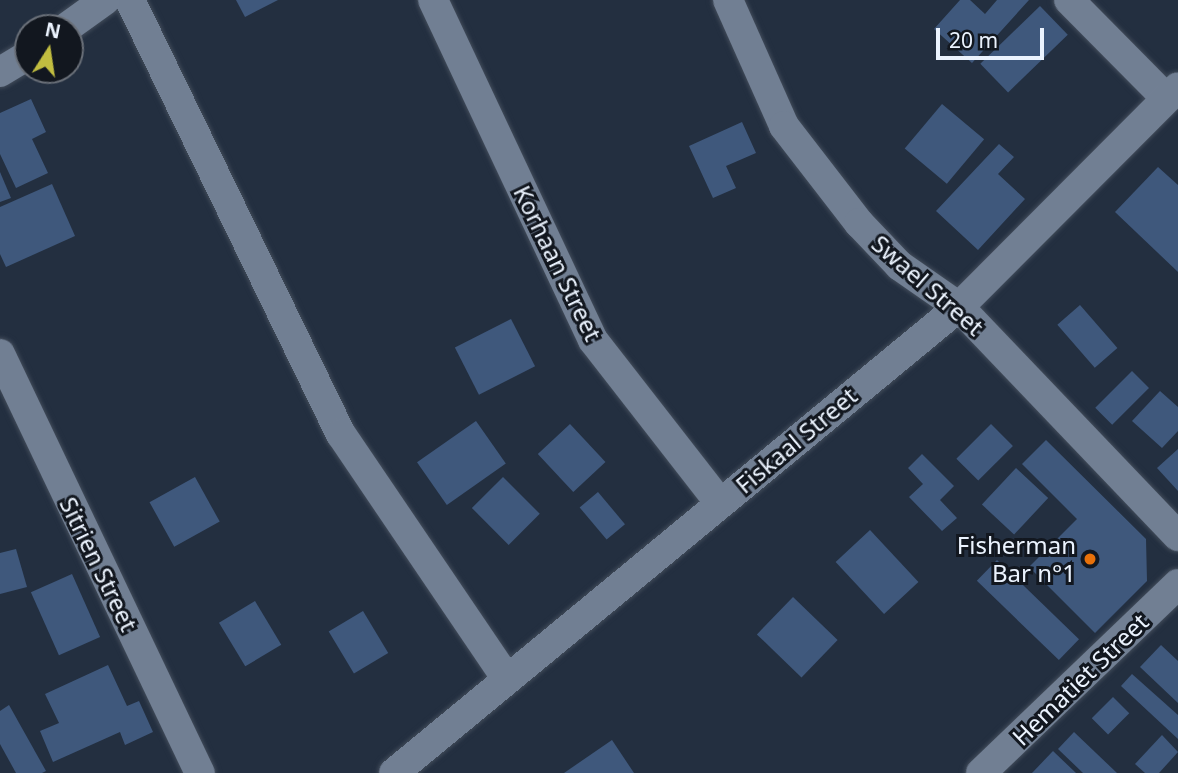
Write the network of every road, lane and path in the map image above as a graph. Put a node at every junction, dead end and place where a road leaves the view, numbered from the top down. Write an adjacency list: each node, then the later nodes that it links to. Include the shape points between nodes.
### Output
1 (105, 0): 6 (street)
2 (131, 0): 13 (street, via 341,434)
3 (433, 0): 10 (street, Korhaan Street, via 593,340)
4 (728, 0): 8 (street, Swael Street, via 784,126 818,174 900,266)
5 (1069, 0): 7 (street)
6 (84, 15)
7 (1172, 92): 8 (street, Fiskaal Street)
8 (959, 307): 10 (street, Fiskaal Street); 11 (street, Swael Street)
9 (0, 354): 14 (street, Sitrien Street)
10 (720, 503): 13 (street, Fiskaal Street)
11 (1176, 531)
12 (1178, 584): 16 (street, Hematiet Street)
13 (506, 678): 15 (street, Fiskaal Street)
14 (200, 773)
15 (394, 773)
16 (981, 773)

